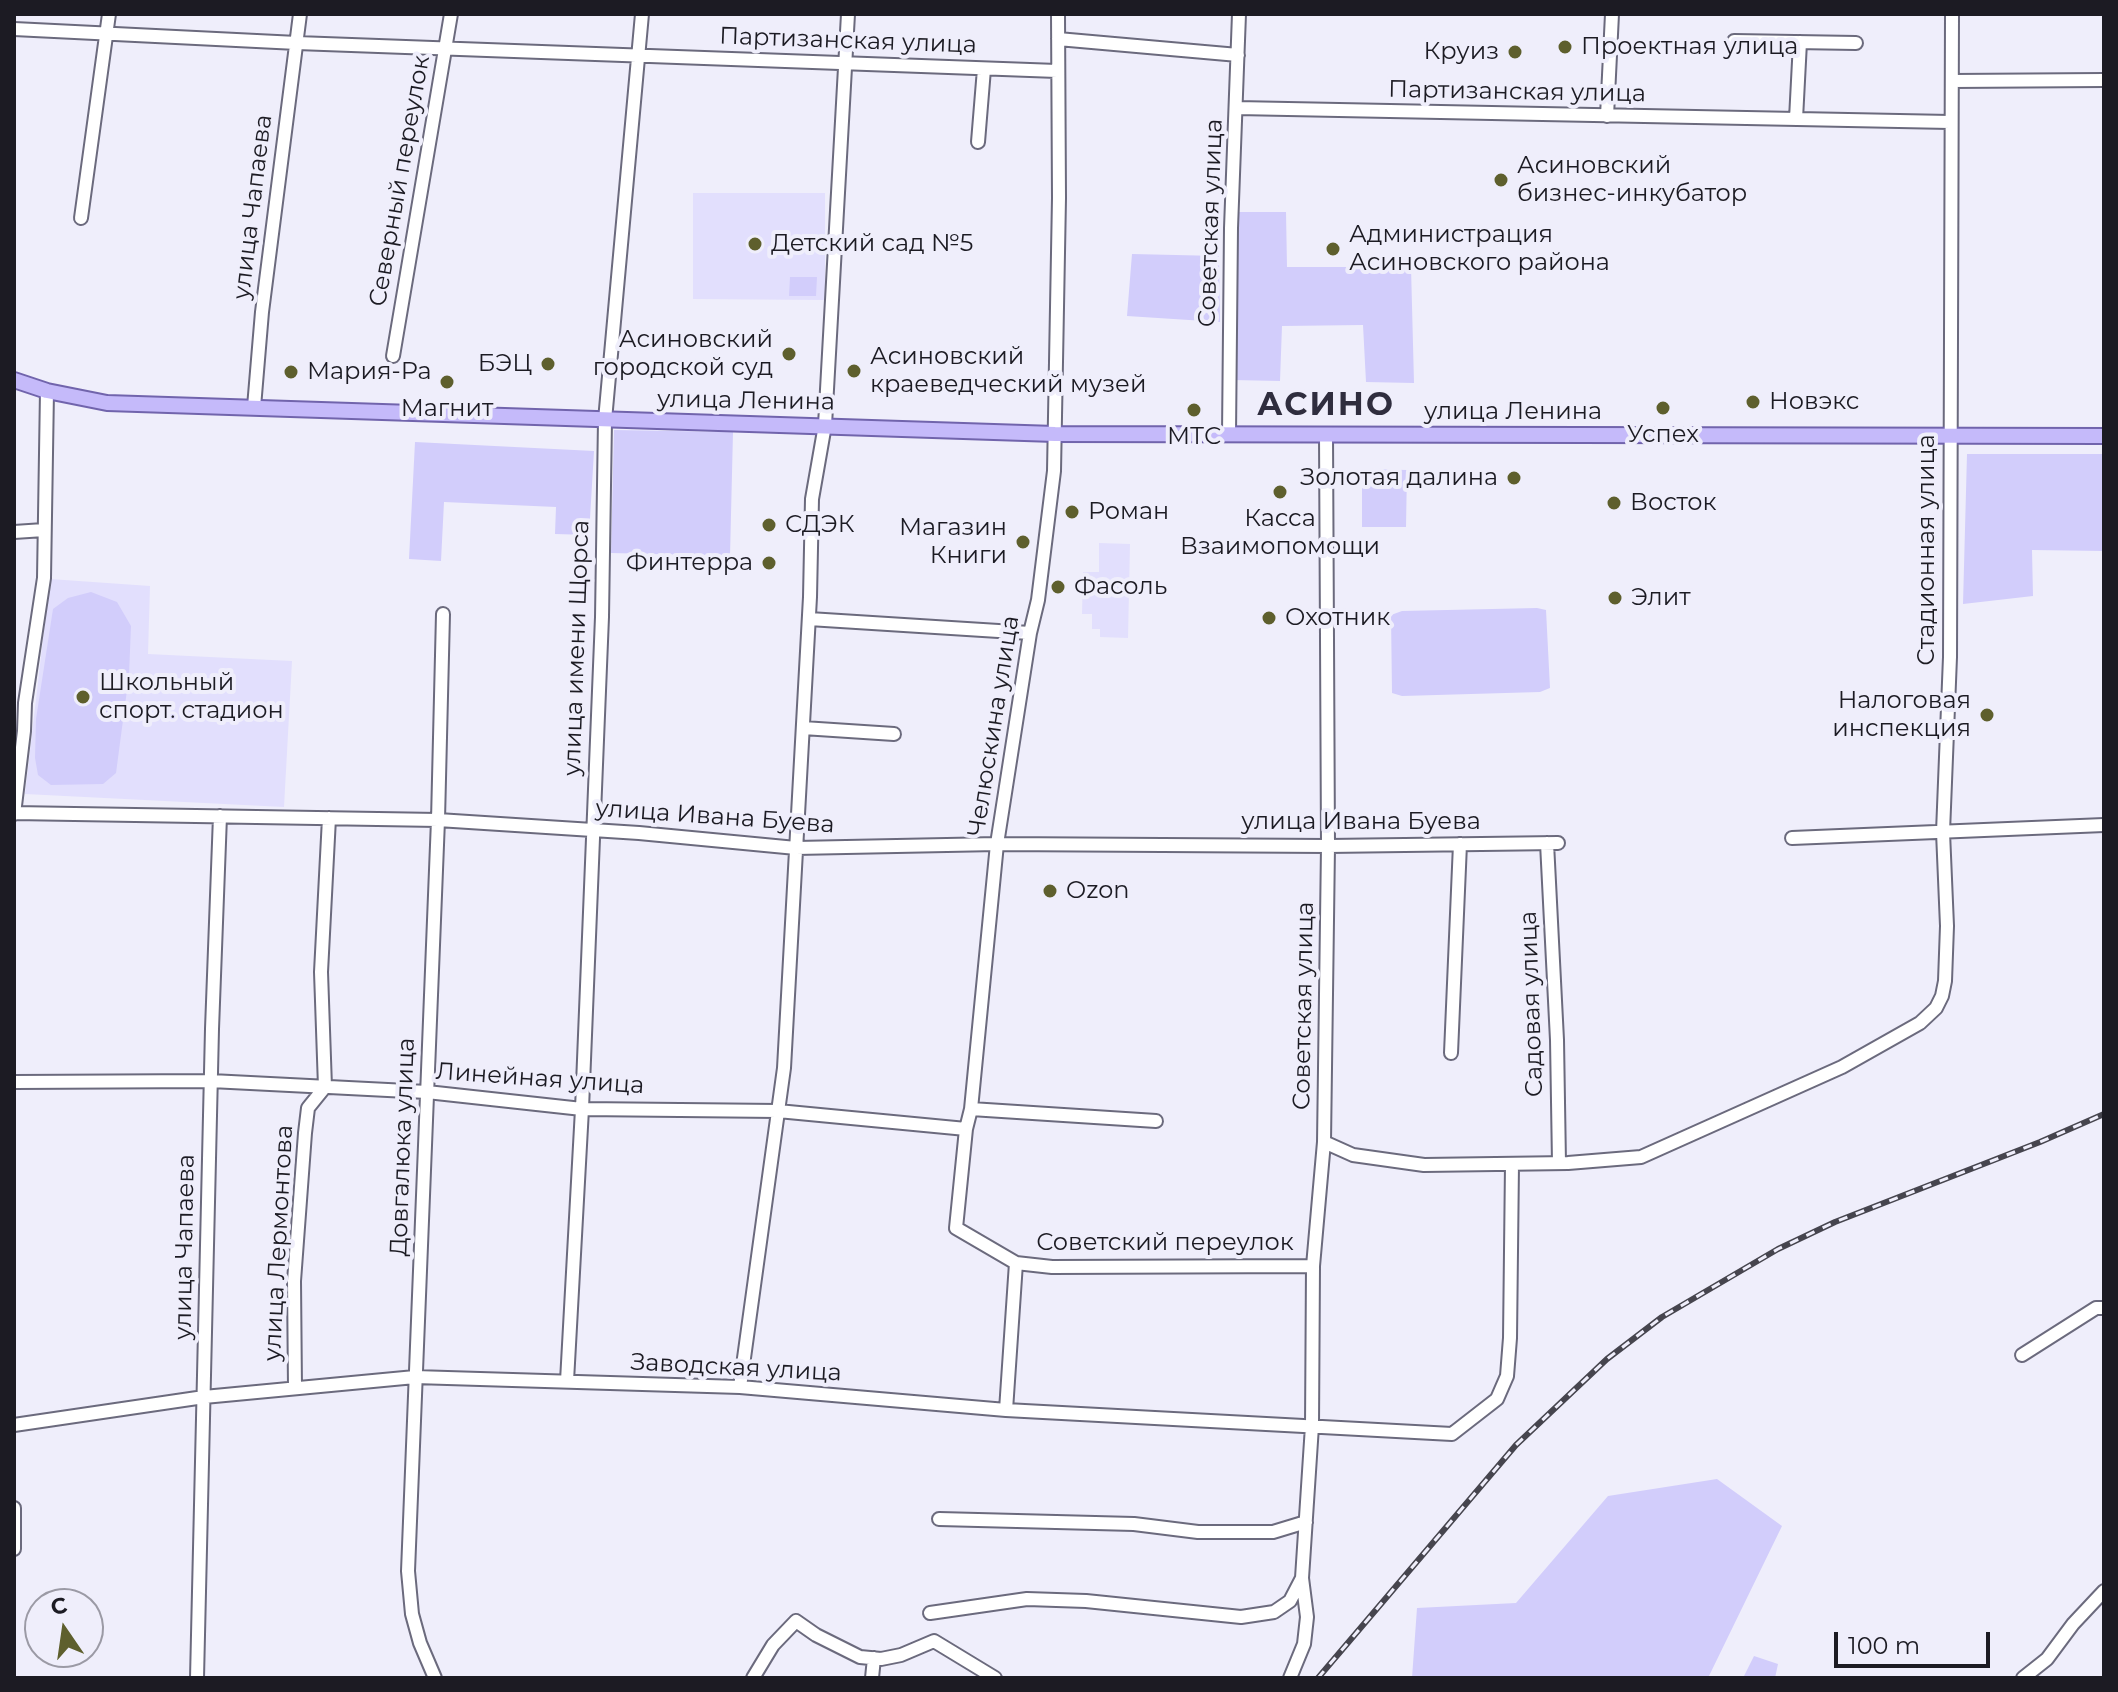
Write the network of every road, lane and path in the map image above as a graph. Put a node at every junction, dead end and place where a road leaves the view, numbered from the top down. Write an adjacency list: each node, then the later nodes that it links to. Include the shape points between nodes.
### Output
1 (109, 14): 11 (street)
2 (300, 14): 15 (street, улица Чапаева)
3 (451, 14): 17 (street, Северный переулок)
4 (642, 14): 18 (street, улица имени Щорса)
5 (848, 14): 20 (street)
6 (1058, 14): 12 (street, Челюскина улица)
7 (1239, 14): 19 (street, Советская улица)
8 (1612, 14): 26 (street)
9 (1952, 14): 24 (street, Стадионная улица)
10 (14, 29): 11 (street, Партизанская улица)
11 (108, 33): 15 (street, Партизанская улица); 30 (street)
12 (1058, 39): 19 (street); 22 (street, Челюскина улица)
13 (1734, 41): 14 (street)
14 (1800, 42): 16 (street); 27 (street)
15 (297, 43): 17 (street, Партизанская улица); 34 (street, улица Чапаева)
16 (1856, 43)
17 (446, 48): 18 (street, Партизанская улица); 31 (street, Северный переулок)
18 (638, 54): 20 (street, Партизанская улица); 35 (street, улица имени Щорса)
19 (1238, 55): 25 (street, Советская улица)
20 (845, 64): 21 (street, Партизанская улица); 36 (street)
21 (984, 69): 22 (street, Партизанская улица); 29 (street)
22 (1057, 71): 37 (street, Челюскина улица)
23 (2104, 80): 24 (street)
24 (1952, 81): 28 (street, Стадионная улица)
25 (1237, 108): 26 (street, Партизанская улица); 38 (street, Советская улица)
26 (1607, 116): 27 (street, Партизанская улица)
27 (1796, 119): 28 (street, Партизанская улица)
28 (1950, 122): 40 (street, Стадионная улица)
29 (978, 142)
30 (81, 218)
31 (393, 356)
32 (14, 380): 33 (main road, улица Ленина)
33 (47, 391): 34 (main road, улица Ленина, via 107,403); 42 (street)
34 (254, 407): 35 (main road, улица Ленина)
35 (605, 420): 36 (main road, улица Ленина); 55 (street, улица имени Щорса)
36 (825, 425): 37 (main road, улица Ленина); 45 (street, via 812,499)
37 (1055, 434): 38 (main road, улица Ленина); 46 (street, Челюскина улица)
38 (1229, 434): 39 (main road, улица Ленина)
39 (1326, 434): 40 (main road, улица Ленина); 61 (street, Советская улица)
40 (1949, 435): 41 (main road, улица Ленина); 56 (street, Стадионная улица, via 1950,657)
41 (2104, 436)
42 (44, 530): 43 (street); 48 (street, via 44,578)
43 (14, 532)
44 (443, 614): 53 (street, Довгалюка улица)
45 (809, 619): 46 (street); 47 (street)
46 (1030, 633): 59 (street, Челюскина улица)
47 (803, 728): 49 (street); 62 (street)
48 (19, 731): 50 (street)
49 (894, 734)
50 (14, 813): 51 (street, улица Ивана Буева)
51 (220, 816): 52 (street, улица Ивана Буева); 64 (street, улица Чапаева)
52 (329, 818): 53 (street, улица Ивана Буева); 66 (street, via 321,972)
53 (438, 820): 55 (street, улица Ивана Буева); 67 (street, Довгалюка улица)
54 (2104, 825): 56 (street)
55 (592, 832): 62 (street, улица Ивана Буева); 68 (street, улица имени Щорса)
56 (1943, 832): 57 (street); 74 (street, Стадионная улица, via 1945,981 1936,1008 1920,1023 1842,1067 1641,1157)
57 (1792, 838)
58 (1552, 843): 60 (street, улица Ивана Буева); 74 (street, Садовая улица)
59 (997, 844): 61 (street, улица Ивана Буева); 62 (street, улица Ивана Буева); 69 (street, Челюскина улица)
60 (1460, 844): 61 (street, улица Ивана Буева); 63 (street)
61 (1328, 846): 73 (street, Советская улица)
62 (796, 848): 70 (street)
63 (1451, 1053)
64 (211, 1081): 65 (street, Линейная улица); 66 (street, Линейная улица); 84 (street, улица Чапаева)
65 (14, 1082)
66 (325, 1087): 67 (street, Линейная улица); 83 (street, улица Лермонтова, via 308,1108 305,1133 294,1281)
67 (427, 1092): 68 (street, Линейная улица); 80 (street, Довгалюка улица)
68 (582, 1109): 70 (street, Линейная улица); 81 (street, улица имени Щорса)
69 (971, 1109): 71 (street); 72 (street, Челюскина улица)
70 (778, 1111): 72 (street, Линейная улица); 82 (street)
71 (1156, 1121)
72 (966, 1129): 76 (street, Челюскина улица, via 956,1228)
73 (1324, 1142): 75 (street, Стадионная улица, via 1353,1155 1424,1165); 77 (street, Советская улица)
74 (1559, 1163): 75 (street, Стадионная улица)
75 (1512, 1164): 87 (street, Заводская улица, via 1510,1338 1507,1376 1497,1399 1452,1434)
76 (1016, 1263): 77 (street, Советский переулок); 85 (street)
77 (1313, 1266): 87 (street, Советская улица)
78 (2104, 1308): 79 (street)
79 (2022, 1355)
80 (415, 1377): 81 (street, Заводская улица); 83 (street, Заводская улица); 97 (street, Довгалюка улица, via 408,1571 412,1614)
81 (567, 1381): 82 (street, Заводская улица)
82 (740, 1387): 85 (street, Заводская улица)
83 (295, 1388): 84 (street, Заводская улица)
84 (204, 1397): 86 (street, Заводская улица); 96 (street, улица Чапаева)
85 (1006, 1410): 87 (street, Заводская улица)
86 (14, 1425)
87 (1312, 1426): 90 (street, Советская улица)
88 (14, 1508): 91 (street)
89 (939, 1519): 90 (street, via 1134,1524 1198,1532 1273,1532)
90 (1306, 1522): 92 (street, Советская улица)
91 (14, 1549)
92 (1302, 1578): 94 (street, via 1290,1601 1274,1612 1241,1617 1027,1599); 101 (street, Советская улица, via 1304,1644)
93 (2104, 1591): 102 (street, via 2047,1659)
94 (930, 1613)
95 (874, 1658): 98 (street, via 860,1657 796,1621); 99 (street); 100 (street, via 901,1655 934,1641)
96 (197, 1678)
97 (435, 1678)
98 (753, 1678)
99 (872, 1678)
100 (995, 1678)
101 (1290, 1678)
102 (2023, 1678)

